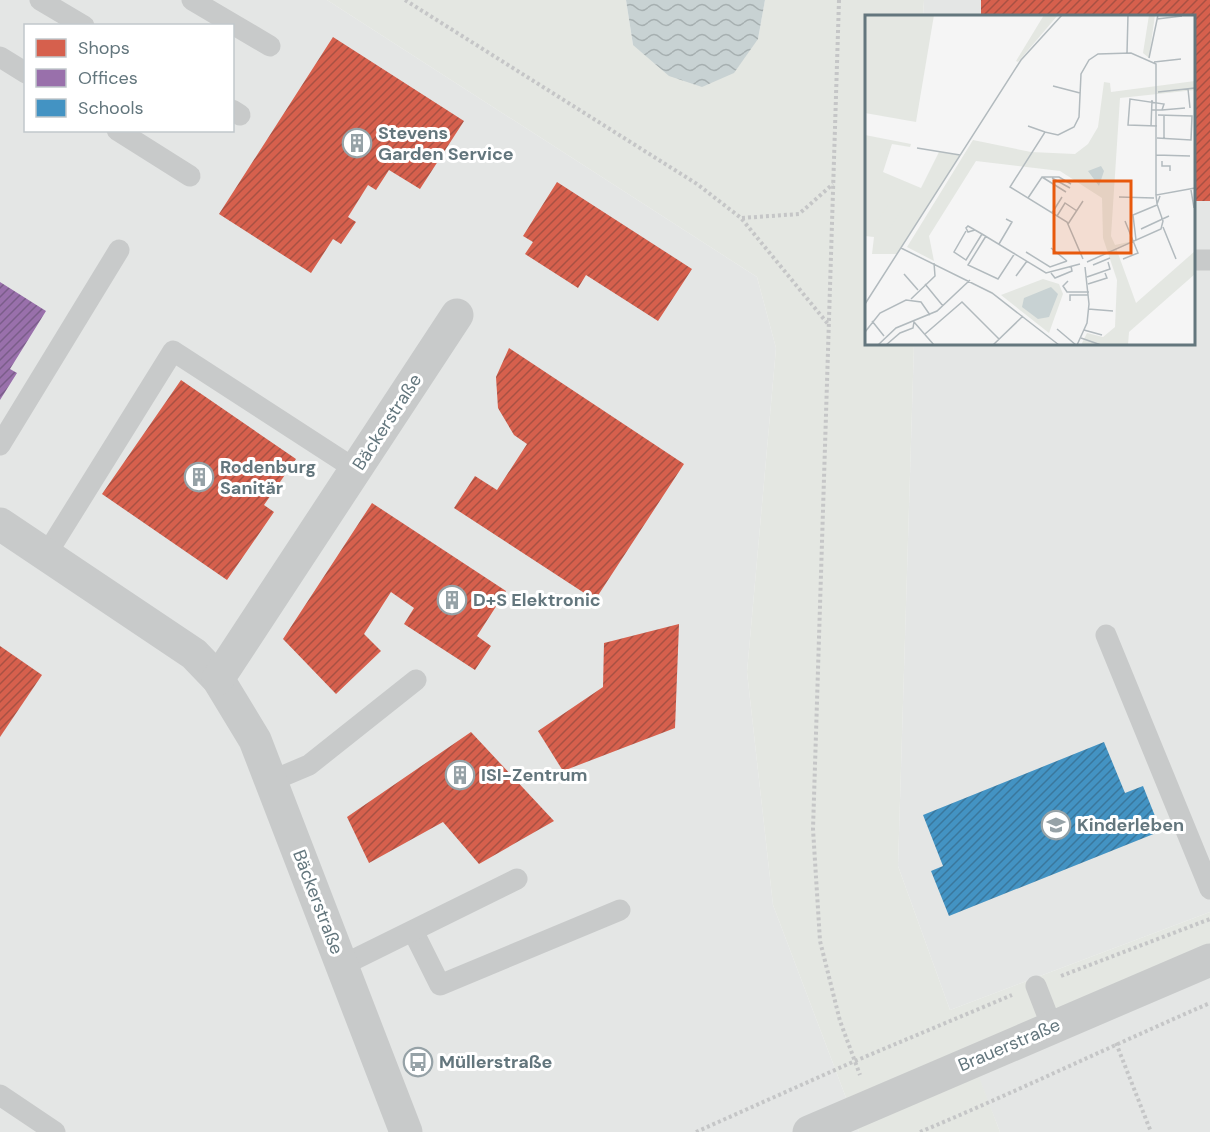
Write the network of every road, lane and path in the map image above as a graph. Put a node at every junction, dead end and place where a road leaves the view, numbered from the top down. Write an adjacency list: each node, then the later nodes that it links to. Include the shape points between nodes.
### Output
1 (40, 0): 5 (lane)
2 (192, 0): 6 (lane)
3 (405, 0): 14 (path, via 697,184)
4 (838, 0): 13 (path)
5 (81, 24)
6 (233, 24)
7 (234, 25): 8 (lane)
8 (270, 46)
9 (0, 57): 10 (lane)
10 (24, 72)
11 (120, 132): 12 (lane)
12 (190, 176)
13 (833, 184): 14 (path, via 799,214); 17 (path)
14 (741, 218): 17 (path)
15 (119, 250): 18 (lane)
16 (457, 315): 19 (street, Bäckerstraße)
17 (828, 325): 37 (path, via 813,829 820,941 840,1021)
18 (0, 445)
19 (355, 469): 21 (lane, via 173,351); 23 (street, Bäckerstraße)
20 (0, 524): 21 (street, Bäckerstraße)
21 (46, 555): 23 (street, Bäckerstraße, via 194,654)
22 (1106, 635): 27 (lane)
23 (218, 679): 25 (street, Bäckerstraße, via 255,740)
24 (416, 680): 25 (lane, via 309,765)
25 (270, 781): 32 (street, Bäckerstraße)
26 (517, 879): 30 (lane)
27 (1210, 889)
28 (620, 910): 30 (lane, via 440,985)
29 (1210, 919): 33 (path)
30 (413, 931): 32 (lane)
31 (1210, 960): 35 (street, Brauerstraße)
32 (343, 965): 41 (street, Bäckerstraße)
33 (1036, 986): 35 (lane); 37 (path)
34 (1210, 1003): 36 (path)
35 (1052, 1027): 43 (street, Brauerstraße)
36 (1116, 1043): 44 (path, via 1040,1082); 45 (path)
37 (855, 1061): 38 (path); 42 (path)
38 (861, 1078)
39 (0, 1095): 40 (lane)
40 (55, 1132)
41 (406, 1132)
42 (696, 1132)
43 (809, 1132)
44 (920, 1132)
45 (1151, 1132)

